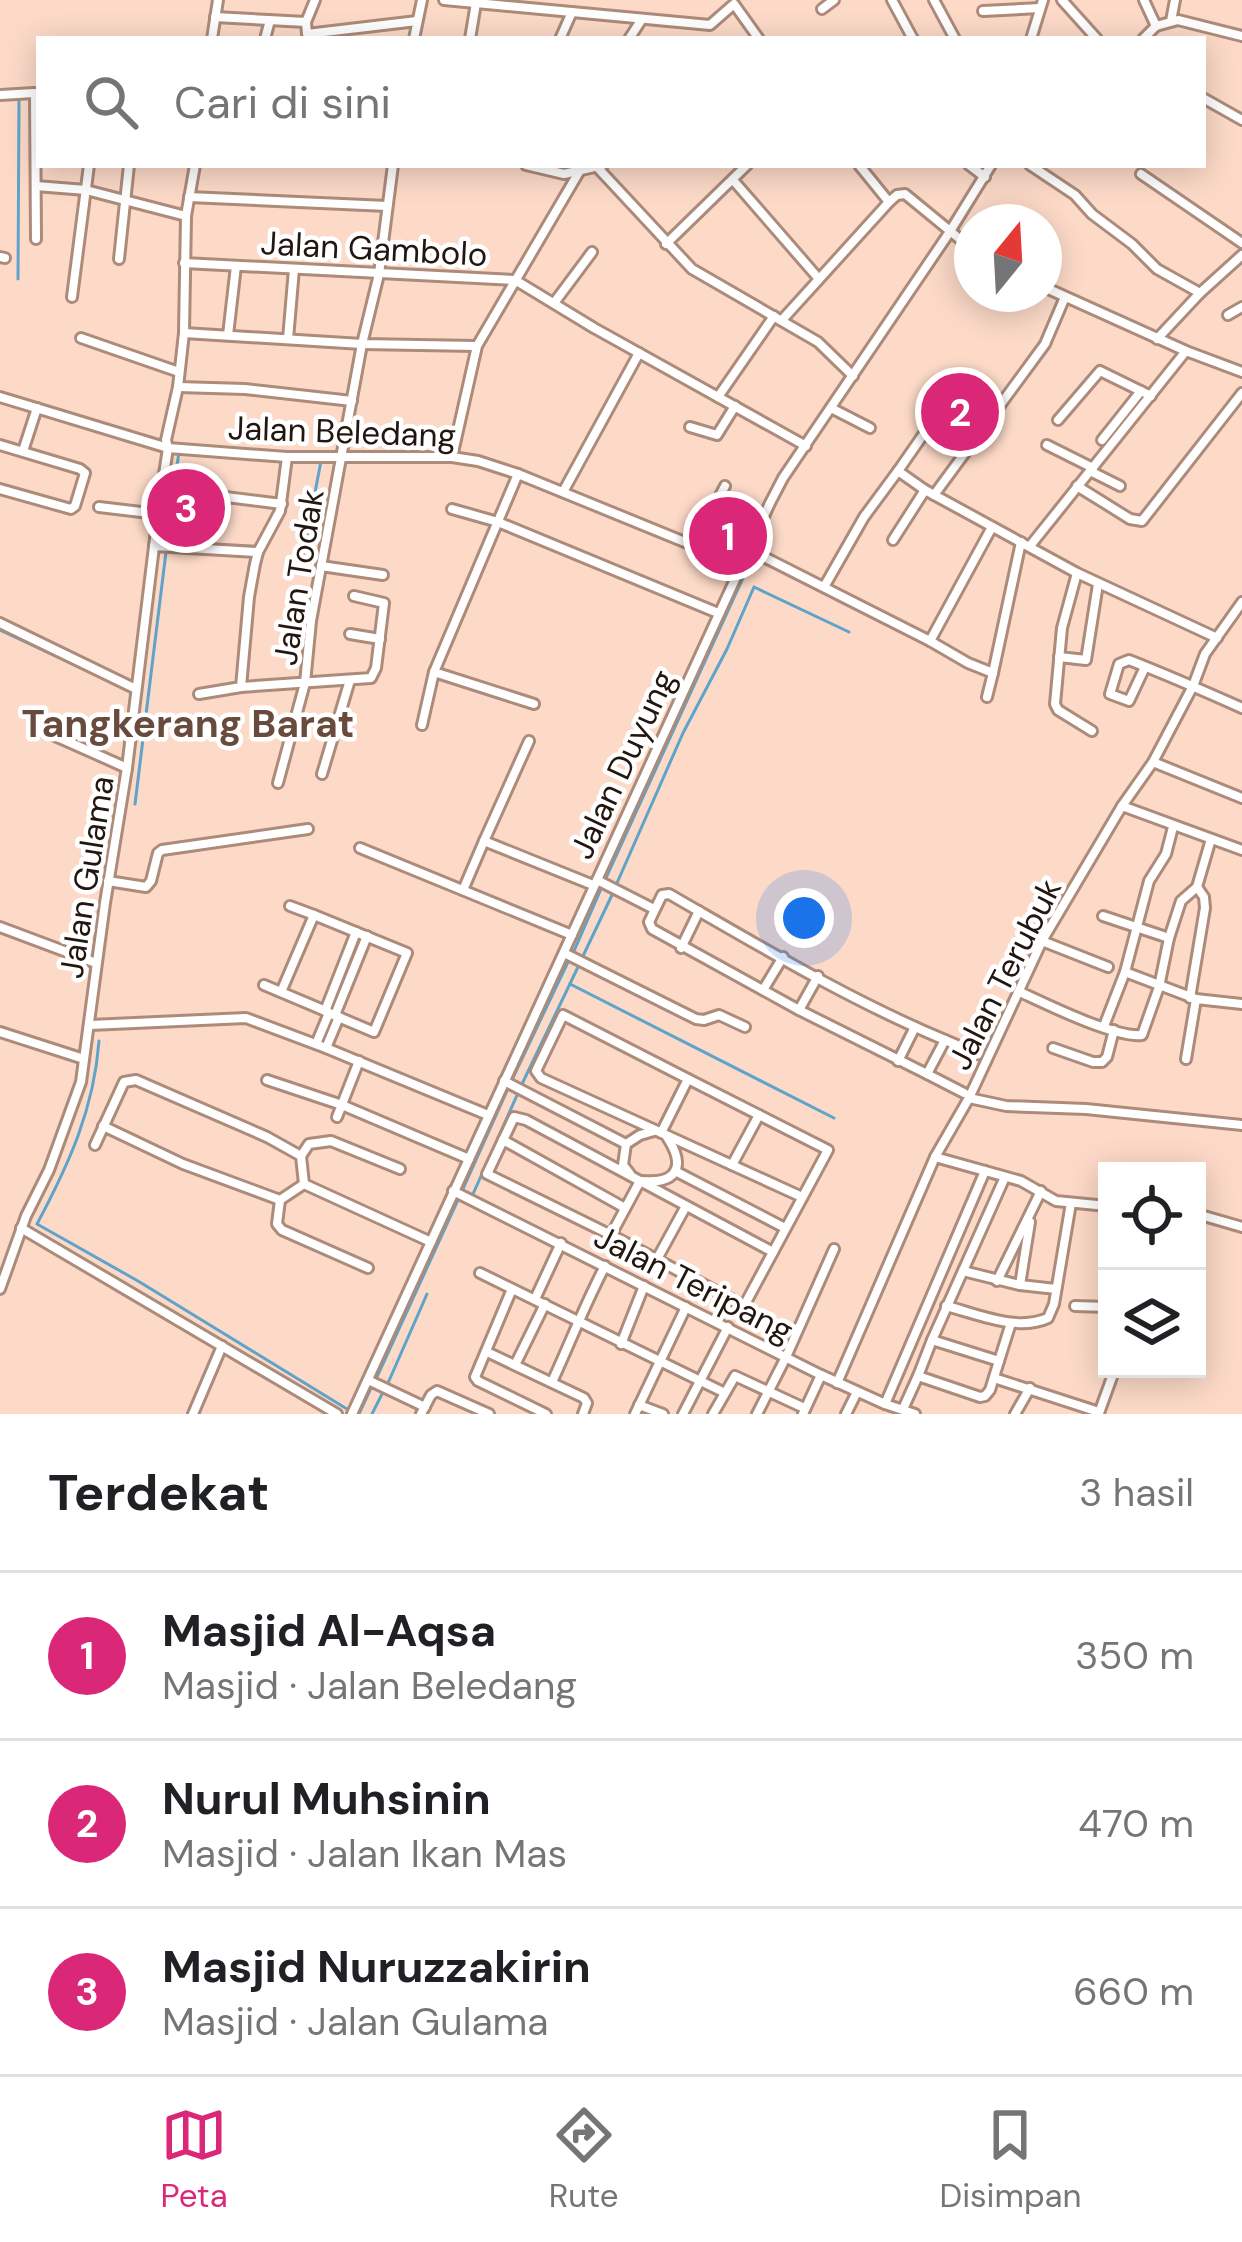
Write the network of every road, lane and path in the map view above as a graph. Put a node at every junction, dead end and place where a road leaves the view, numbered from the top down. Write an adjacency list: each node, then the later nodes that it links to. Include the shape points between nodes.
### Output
1 (218, 0): 20 (street)
2 (315, 0): 25 (street)
3 (422, 0): 23 (street)
4 (444, 0): 12 (street)
5 (619, 0): 19 (street)
6 (834, 0): 16 (street)
7 (892, 0): 36 (street)
8 (934, 0): 37 (street)
9 (1062, 0): 39 (street)
10 (1144, 0): 27 (street)
11 (1175, 0): 24 (street)
12 (464, 1): 14 (street)
13 (736, 2): 26 (street); 35 (street)
14 (476, 3): 18 (street); 31 (street)
15 (1041, 4): 17 (street); 38 (street)
16 (822, 9)
17 (983, 11)
18 (572, 12): 19 (street); 32 (street)
19 (618, 15): 22 (street)
20 (214, 17): 21 (street); 28 (street)
21 (270, 20): 25 (street); 29 (street)
22 (642, 20): 26 (street); 33 (street)
23 (417, 21): 25 (street, via 308,34); 30 (street)
24 (1171, 21): 27 (street); 41 (street)
25 (306, 22)
26 (710, 25): 34 (street)
27 (1156, 26): 40 (street)
28 (212, 36)
29 (266, 36)
30 (414, 36)
31 (470, 36)
32 (561, 36)
33 (631, 36)
34 (702, 36)
35 (757, 36)
36 (911, 36)
37 (953, 36)
38 (1032, 36)
39 (1094, 36)
40 (1147, 36)
41 (1242, 36)
42 (36, 93): 43 (street)
43 (0, 95)
44 (1206, 100): 45 (street)
45 (1242, 120)
46 (36, 168): 63 (street)
47 (89, 168): 64 (street)
48 (129, 168): 66 (street)
49 (194, 168): 65 (street, Jalan Gulama)
50 (393, 168): 68 (street, Jalan Todak)
51 (536, 168): 59 (street)
52 (593, 168): 59 (street)
53 (602, 168): 74 (street)
54 (743, 168): 62 (street)
55 (861, 168): 67 (street)
56 (973, 168): 61 (street)
57 (990, 168): 61 (street, Jalan Duyung)
58 (1034, 168): 84 (street, via 1157,269)
59 (579, 172): 83 (street)
60 (1142, 174): 73 (street)
61 (985, 177): 70 (street, Jalan Duyung)
62 (733, 180): 74 (street); 82 (street)
63 (36, 186): 64 (street); 72 (street)
64 (86, 190): 66 (street); 86 (street)
65 (189, 197): 68 (street); 69 (street, Jalan Gulama)
66 (125, 198): 69 (street); 77 (street)
67 (889, 202): 70 (street, via 905,194); 82 (street)
68 (387, 206): 81 (street, Jalan Todak)
69 (186, 216): 78 (street, Jalan Gulama)
70 (949, 232): 71 (street); 103 (street, Jalan Duyung)
71 (954, 236)
72 (36, 239)
73 (1242, 243)
74 (666, 244): 91 (street, via 704,277)
75 (592, 251): 88 (street)
76 (1242, 255): 84 (street)
77 (119, 260)
78 (184, 263): 79 (street, Jalan Gambolo); 92 (street, Jalan Gulama)
79 (236, 266): 80 (street, Jalan Gambolo); 93 (street)
80 (293, 269): 81 (street, Jalan Gambolo); 95 (street)
81 (379, 274): 83 (street, Jalan Gambolo); 97 (street, Jalan Todak)
82 (819, 279): 91 (street)
83 (515, 280): 88 (street, Jalan Gambolo); 98 (street)
84 (1200, 293): 96 (street)
85 (1062, 296): 87 (street)
86 (72, 297)
87 (1065, 297): 96 (street); 118 (street, via 1045,344)
88 (554, 303): 100 (street, Jalan Gambolo)
89 (1242, 307): 90 (street)
90 (1228, 315)
91 (778, 318): 103 (street); 108 (street)
92 (184, 333): 93 (street); 101 (street, Jalan Gulama)
93 (228, 335): 95 (street)
94 (81, 338): 101 (street)
95 (288, 339): 97 (street)
96 (1157, 339): 99 (street)
97 (362, 344): 98 (street); 109 (street, Jalan Todak)
98 (477, 346): 126 (street)
99 (1186, 351): 102 (street); 105 (street)
100 (639, 353): 108 (street, Jalan Gambolo); 135 (street)
101 (179, 372): 104 (street, Jalan Gulama)
102 (1242, 372)
103 (853, 376): 112 (street, Jalan Duyung)
104 (178, 387): 109 (street); 122 (street, Jalan Gulama)
105 (1146, 393): 113 (street, via 1096,372); 114 (street)
106 (1242, 393): 131 (street, via 1142,521)
107 (0, 397): 111 (street, Jalan Beledang)
108 (718, 397): 110 (street, Jalan Gambolo)
109 (352, 401): 125 (street, Jalan Todak)
110 (735, 406): 115 (street, via 718,435); 121 (street, Jalan Gambolo)
111 (37, 408): 122 (street, Jalan Beledang); 123 (street)
112 (831, 408): 116 (street); 121 (street, Jalan Duyung)
113 (1058, 420)
114 (1123, 423): 117 (street); 127 (street)
115 (690, 427)
116 (870, 428)
117 (1102, 440)
118 (975, 441): 128 (street, via 939,419); 136 (street)
119 (1047, 445): 127 (street)
120 (0, 446): 123 (street)
121 (806, 446): 147 (street, Jalan Duyung)
122 (168, 448): 124 (street, Jalan Beledang); 134 (street, Jalan Gulama)
123 (23, 452): 133 (street, via 82,470 74,507)
124 (287, 457): 125 (street, Jalan Beledang); 137 (street)
125 (343, 458): 126 (street, Jalan Beledang); 149 (street, Jalan Todak)
126 (452, 458): 129 (street, Jalan Beledang)
127 (1091, 469): 131 (street); 132 (street)
128 (898, 471): 136 (street); 154 (street)
129 (518, 474): 135 (street, Jalan Beledang); 141 (street)
130 (724, 486): 145 (street)
131 (1077, 486): 144 (street)
132 (1120, 487)
133 (0, 489)
134 (162, 489): 137 (street); 140 (street, Jalan Gulama)
135 (563, 492): 145 (street, Jalan Beledang)
136 (930, 493): 142 (street); 143 (street)
137 (282, 503): 148 (street)
138 (99, 507): 140 (street)
139 (452, 509): 141 (street)
140 (158, 514): 146 (street, Jalan Gulama)
141 (498, 522): 157 (street); 165 (street)
142 (992, 527): 144 (street); 162 (street)
143 (893, 540)
144 (1025, 544): 151 (street); 166 (street)
145 (695, 545): 150 (street, Jalan Beledang)
146 (154, 546): 148 (street); 171 (street, Jalan Gulama)
147 (748, 549): 150 (street, Jalan Duyung); 154 (street)
148 (258, 551): 170 (street)
149 (321, 566): 152 (street); 168 (street, Jalan Todak)
150 (741, 566): 157 (street, Jalan Duyung)
151 (1077, 573): 153 (street); 163 (street)
152 (383, 575)
153 (1098, 584): 160 (street); 163 (street, via 1086,660)
154 (824, 587): 162 (street)
155 (354, 596): 161 (street, via 384,602)
156 (1242, 602): 160 (street, Jalan Terubuk)
157 (718, 613): 193 (street, Jalan Duyung)
158 (0, 623): 171 (street)
159 (350, 634): 161 (street)
160 (1216, 638): 169 (street, Jalan Terubuk)
161 (380, 639): 167 (street, via 373,676)
162 (930, 641): 166 (street)
163 (1059, 656): 177 (street, via 1055,704)
164 (1145, 667): 164 (street, via 1129,701 1109,694 1122,661); 169 (street)
165 (434, 672): 174 (street); 176 (street)
166 (993, 673): 173 (street)
167 (350, 680): 168 (street); 182 (street)
168 (305, 683): 170 (street); 183 (street, Jalan Todak)
169 (1193, 686): 175 (street); 180 (street, Jalan Terubuk)
170 (241, 687): 172 (street)
171 (136, 689): 181 (street, Jalan Gulama)
172 (199, 694)
173 (987, 697)
174 (534, 704)
175 (1242, 708)
176 (422, 725)
177 (1092, 731)
178 (53, 735): 181 (street)
179 (529, 741): 189 (street)
180 (1153, 762): 184 (street); 185 (street, Jalan Terubuk)
181 (127, 768): 192 (street, Jalan Gulama)
182 (322, 773)
183 (278, 783)
184 (1242, 798)
185 (1122, 806): 186 (street); 207 (street, Jalan Terubuk)
186 (1173, 827): 188 (street); 202 (street)
187 (308, 830): 192 (street, via 162,850 146,887)
188 (1211, 839): 191 (street); 194 (street)
189 (484, 841): 193 (street); 195 (street)
190 (359, 848): 195 (street)
191 (1242, 850)
192 (109, 881): 211 (street, Jalan Gulama)
193 (595, 882): 197 (street); 204 (street, Jalan Duyung)
194 (1197, 887): 206 (street, via 1181,901); 220 (street, via 1205,908)
195 (464, 890): 204 (street)
196 (290, 906): 199 (street)
197 (654, 909): 198 (street, via 667,893); 208 (street, via 650,927)
198 (699, 911): 208 (street); 210 (street)
199 (314, 915): 203 (street); 218 (street)
200 (1103, 916): 202 (street)
201 (0, 927): 211 (street)
202 (1135, 927): 206 (street); 213 (street)
203 (356, 932): 205 (street); 223 (street)
204 (572, 935): 209 (street, Jalan Duyung)
205 (367, 936): 223 (street); 223 (street, via 407,952 374,1032)
206 (1169, 938): 216 (street)
207 (1042, 941): 212 (street); 219 (street, Jalan Terubuk)
208 (681, 948): 217 (street)
209 (564, 953): 226 (street, via 696,1018 719,1015); 241 (street, Jalan Duyung)
210 (782, 957): 214 (street); 217 (street)
211 (96, 963): 224 (street, Jalan Gulama)
212 (1108, 967)
213 (1125, 972): 216 (street); 225 (street)
214 (818, 976): 222 (street); 227 (street)
215 (264, 985): 218 (street)
216 (1159, 986): 220 (street); 228 (street, via 1142,1035)
217 (763, 990): 222 (street)
218 (281, 992): 223 (street)
219 (1020, 992): 225 (street); 242 (street, Jalan Terubuk)
220 (1193, 999): 221 (street); 235 (street)
221 (1242, 1003)
222 (799, 1010): 237 (street)
223 (332, 1014): 231 (street)
224 (90, 1025): 231 (street, via 246,1018); 234 (street, Jalan Gulama)
225 (1104, 1026): 228 (street)
226 (745, 1027)
227 (915, 1027): 230 (street); 237 (street)
228 (1114, 1030): 232 (street, via 1102,1062)
229 (0, 1032): 234 (street)
230 (945, 1040): 233 (street); 238 (street)
231 (321, 1046): 236 (street)
232 (1053, 1048)
233 (978, 1054)
234 (84, 1059): 274 (street, Jalan Gulama, via 71,1114)
235 (1186, 1059)
236 (359, 1061): 243 (street); 244 (street)
237 (898, 1061): 238 (street)
238 (927, 1074): 242 (street)
239 (688, 1079): 245 (street); 249 (street); 249 (street, via 563,1015 536,1071 541,1078)
240 (267, 1080): 243 (street)
241 (513, 1085): 244 (street, Jalan Duyung); 252 (street)
242 (966, 1095): 247 (street, via 1006,1106); 254 (street, Jalan Terubuk)
243 (342, 1106): 246 (street); 255 (street)
244 (488, 1115): 255 (street, Jalan Duyung)
245 (759, 1115): 256 (street); 265 (street, via 828,1150)
246 (337, 1118)
247 (1242, 1125)
248 (103, 1126): 251 (street); 253 (street, via 124,1082 136,1080); 266 (street)
249 (661, 1132): 252 (street); 256 (street); 258 (street, via 678,1155)
250 (503, 1141): 261 (street, via 514,1117 526,1120); 270 (street); 276 (street, via 487,1174)
251 (95, 1144)
252 (626, 1144): 261 (street, via 623,1165)
253 (301, 1156): 257 (street, via 309,1144 331,1141); 262 (street)
254 (935, 1157): 259 (street); 316 (street, Jalan Terubuk)
255 (469, 1159): 263 (street, Jalan Duyung)
256 (732, 1165): 265 (street)
257 (400, 1169)
258 (675, 1171): 261 (street, via 658,1183); 275 (street)
259 (985, 1172): 260 (street); 321 (street)
260 (1005, 1177): 264 (street); 284 (street)
261 (640, 1181): 269 (street); 270 (street)
262 (304, 1184): 266 (street); 277 (street)
263 (453, 1191): 277 (street, Jalan Duyung); 278 (street, Jalan Teripang)
264 (1041, 1191): 267 (street); 271 (street)
265 (802, 1197): 275 (street)
266 (280, 1200): 283 (street, via 282,1230)
267 (1071, 1203): 268 (street); 290 (street)
268 (1098, 1205)
269 (686, 1206): 280 (street); 281 (street)
270 (625, 1208): 276 (street)
271 (1031, 1214): 286 (street); 288 (street)
272 (1206, 1217): 273 (street)
273 (1242, 1227)
274 (21, 1228): 291 (street, Jalan Gulama); 303 (street)
275 (785, 1228): 280 (street)
276 (611, 1235): 281 (street)
277 (431, 1242): 313 (street, Jalan Duyung)
278 (561, 1243): 282 (street, Jalan Teripang); 292 (street)
279 (834, 1249): 305 (street)
280 (773, 1252): 281 (street, via 744,1306)
281 (657, 1259)
282 (605, 1266): 287 (street, Jalan Teripang); 298 (street)
283 (368, 1268)
284 (963, 1271): 286 (street); 294 (street)
285 (480, 1273): 289 (street)
286 (997, 1281): 288 (street)
287 (644, 1286): 296 (street, Jalan Teripang); 302 (street)
288 (1020, 1286): 290 (street)
289 (512, 1288): 292 (street); 304 (street)
290 (1056, 1288): 299 (street, via 1048,1318)
291 (0, 1289)
292 (535, 1299): 293 (street)
293 (545, 1304): 298 (street); 308 (street)
294 (946, 1306): 299 (street); 301 (street)
295 (1075, 1306): 297 (street)
296 (686, 1307): 300 (street, Jalan Teripang); 307 (street)
297 (1098, 1307)
298 (580, 1321): 302 (street); 314 (street)
299 (1011, 1323): 306 (street)
300 (728, 1327): 305 (street, Jalan Teripang); 315 (street)
301 (932, 1340): 306 (street); 310 (street)
302 (620, 1344): 307 (street)
303 (222, 1346): 328 (street); 329 (street)
304 (487, 1352): 308 (street); 332 (street, via 477,1380)
305 (786, 1357): 309 (street, Jalan Teripang); 318 (street)
306 (999, 1361): 311 (street)
307 (660, 1362): 315 (street); 322 (street)
308 (515, 1365): 314 (street)
309 (821, 1376): 316 (street, Jalan Teripang); 326 (street)
310 (918, 1376): 311 (street, via 980,1397); 323 (street)
311 (994, 1378): 317 (street)
312 (1111, 1378): 327 (street)
313 (368, 1380): 324 (street); 330 (street, Jalan Duyung)
314 (552, 1382): 333 (street, via 586,1400)
315 (700, 1382): 320 (street); 335 (street)
316 (837, 1383): 319 (street, Jalan Teripang)
317 (1030, 1388): 327 (street); 340 (street)
318 (769, 1390): 320 (street, via 737,1376); 326 (street); 337 (street)
319 (856, 1392): 321 (street, Jalan Teripang); 338 (street)
320 (723, 1393): 336 (street)
321 (885, 1404): 323 (street, Jalan Teripang)
322 (637, 1409): 334 (street)
323 (903, 1409): 339 (street, Jalan Teripang)
324 (423, 1411): 325 (street, via 436,1390)
325 (477, 1411): 331 (street)
326 (803, 1411)
327 (1099, 1413)
328 (193, 1414)
329 (337, 1414)
330 (352, 1414)
331 (489, 1414)
332 (546, 1414)
333 (583, 1414)
334 (663, 1414)
335 (683, 1414)
336 (713, 1414)
337 (757, 1414)
338 (846, 1414)
339 (915, 1414)
340 (1015, 1414)

